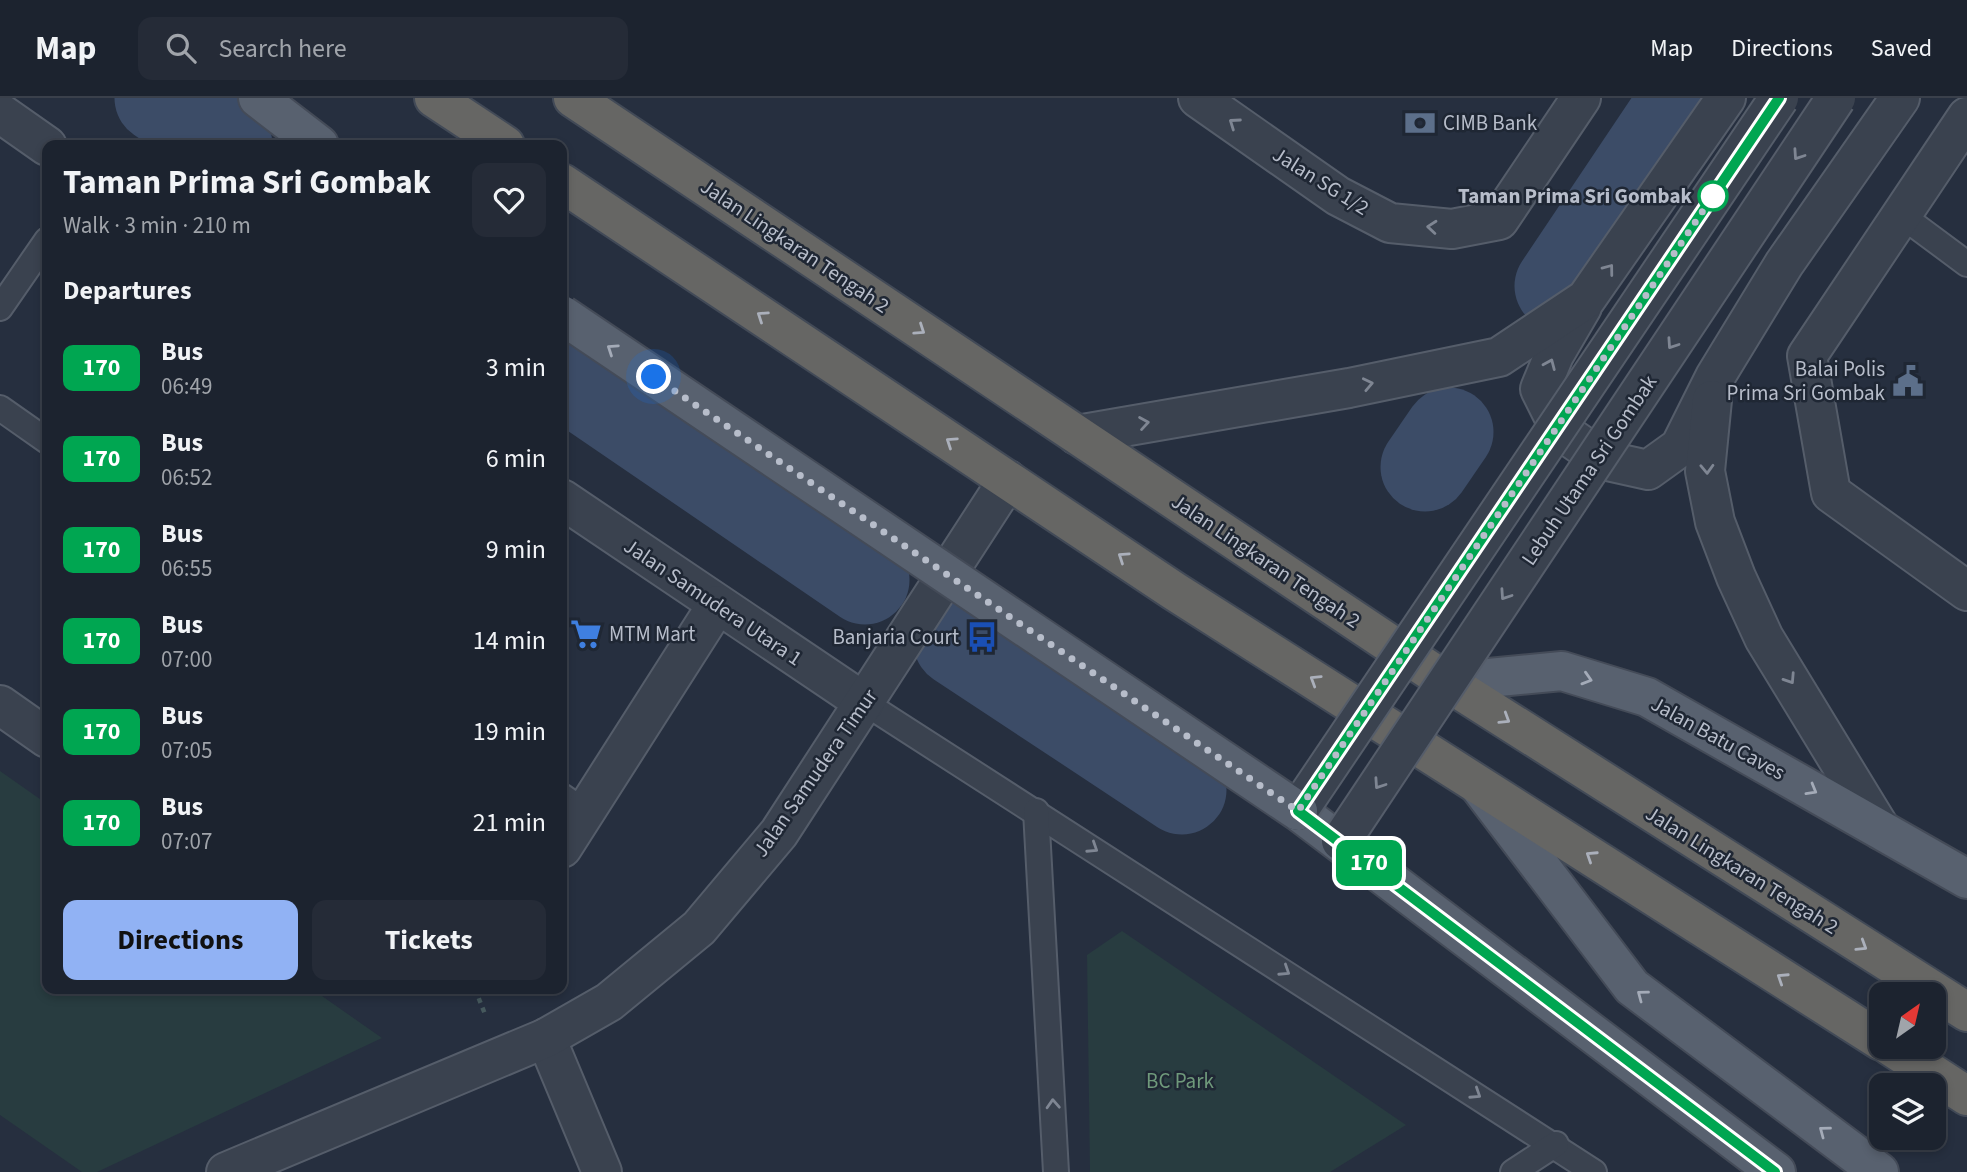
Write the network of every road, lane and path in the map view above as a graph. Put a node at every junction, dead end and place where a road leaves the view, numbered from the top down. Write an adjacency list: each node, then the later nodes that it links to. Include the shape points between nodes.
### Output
1 (257, 98): 12 (main road)
2 (434, 98): 13 (highway)
3 (573, 98): 24 (highway, Jalan Lingkaran Tengah 2, one-way to 24)
4 (1198, 98): 5 (street, Jalan SG 1/2, one-way to 4, via 1499,220 1452,229 1391,223 1338,196)
5 (1581, 98)
6 (1726, 98): 19 (street, one-way to 6)
7 (1779, 98): 37 (street, bridge)
8 (1836, 98): 40 (street, Lebuh Utama Sri Gombak, one-way to 40, bridge)
9 (1900, 98): 22 (street, via 1784,264)
10 (0, 113): 14 (street)
11 (1967, 117): 16 (street)
12 (312, 140)
13 (497, 140)
14 (42, 142)
15 (567, 186): 26 (highway, one-way to 15)
16 (1901, 215): 18 (lane); 28 (street, via 1807,356 1831,493)
17 (42, 247): 20 (lane)
18 (1967, 264)
19 (1586, 299): 22 (street, one-way to 19, via 1680,447 1648,470 1603,460 1561,431 1540,389); 24 (street, one-way to 19, via 1499,357)
20 (0, 308)
21 (567, 318): 37 (main road, one-way to 21, bridge)
22 (1715, 377): 39 (street, one-way to 39, via 1706,471 1715,522 1764,638)
23 (0, 408): 25 (lane)
24 (1077, 435): 30 (highway, Jalan Lingkaran Tengah 2)
25 (42, 437)
26 (1008, 480): 31 (street, Jalan Samudera Timur); 34 (highway, one-way to 26)
27 (567, 502): 29 (street, Jalan Samudera Utara 1)
28 (1967, 591)
29 (717, 606): 31 (street, Jalan Samudera Utara 1); 35 (street)
30 (1447, 682): 39 (main road, Jalan Batu Caves, one-way to 39, via 1562,671 1647,697); 42 (highway, Jalan Lingkaran Tengah 2, one-way to 42)
31 (865, 703): 36 (lane); 44 (street, Jalan Samudera Timur, via 779,833 699,928 609,1002)
32 (0, 705): 33 (street)
33 (42, 734)
34 (1476, 782): 43 (highway, one-way to 34); 54 (main road, one-way to 34, via 1632,987)
35 (573, 804): 38 (street)
36 (1036, 811): 47 (lane, one-way to 47); 50 (lane, one-way to 36)
37 (1298, 811): 40 (main road)
38 (567, 828)
39 (1881, 830): 41 (main road, Jalan Batu Caves)
40 (1341, 841): 53 (main road)
41 (1967, 879)
42 (1967, 1012)
43 (1869, 1033)
44 (546, 1038): 48 (street, Jalan Samudera Timur); 49 (street)
45 (1910, 1059): 46 (highway)
46 (1967, 1096)
47 (1556, 1144): 51 (lane); 52 (lane)
48 (226, 1172)
49 (601, 1172)
50 (1056, 1172)
51 (1513, 1172)
52 (1594, 1172)
53 (1776, 1172)
54 (1879, 1172)

